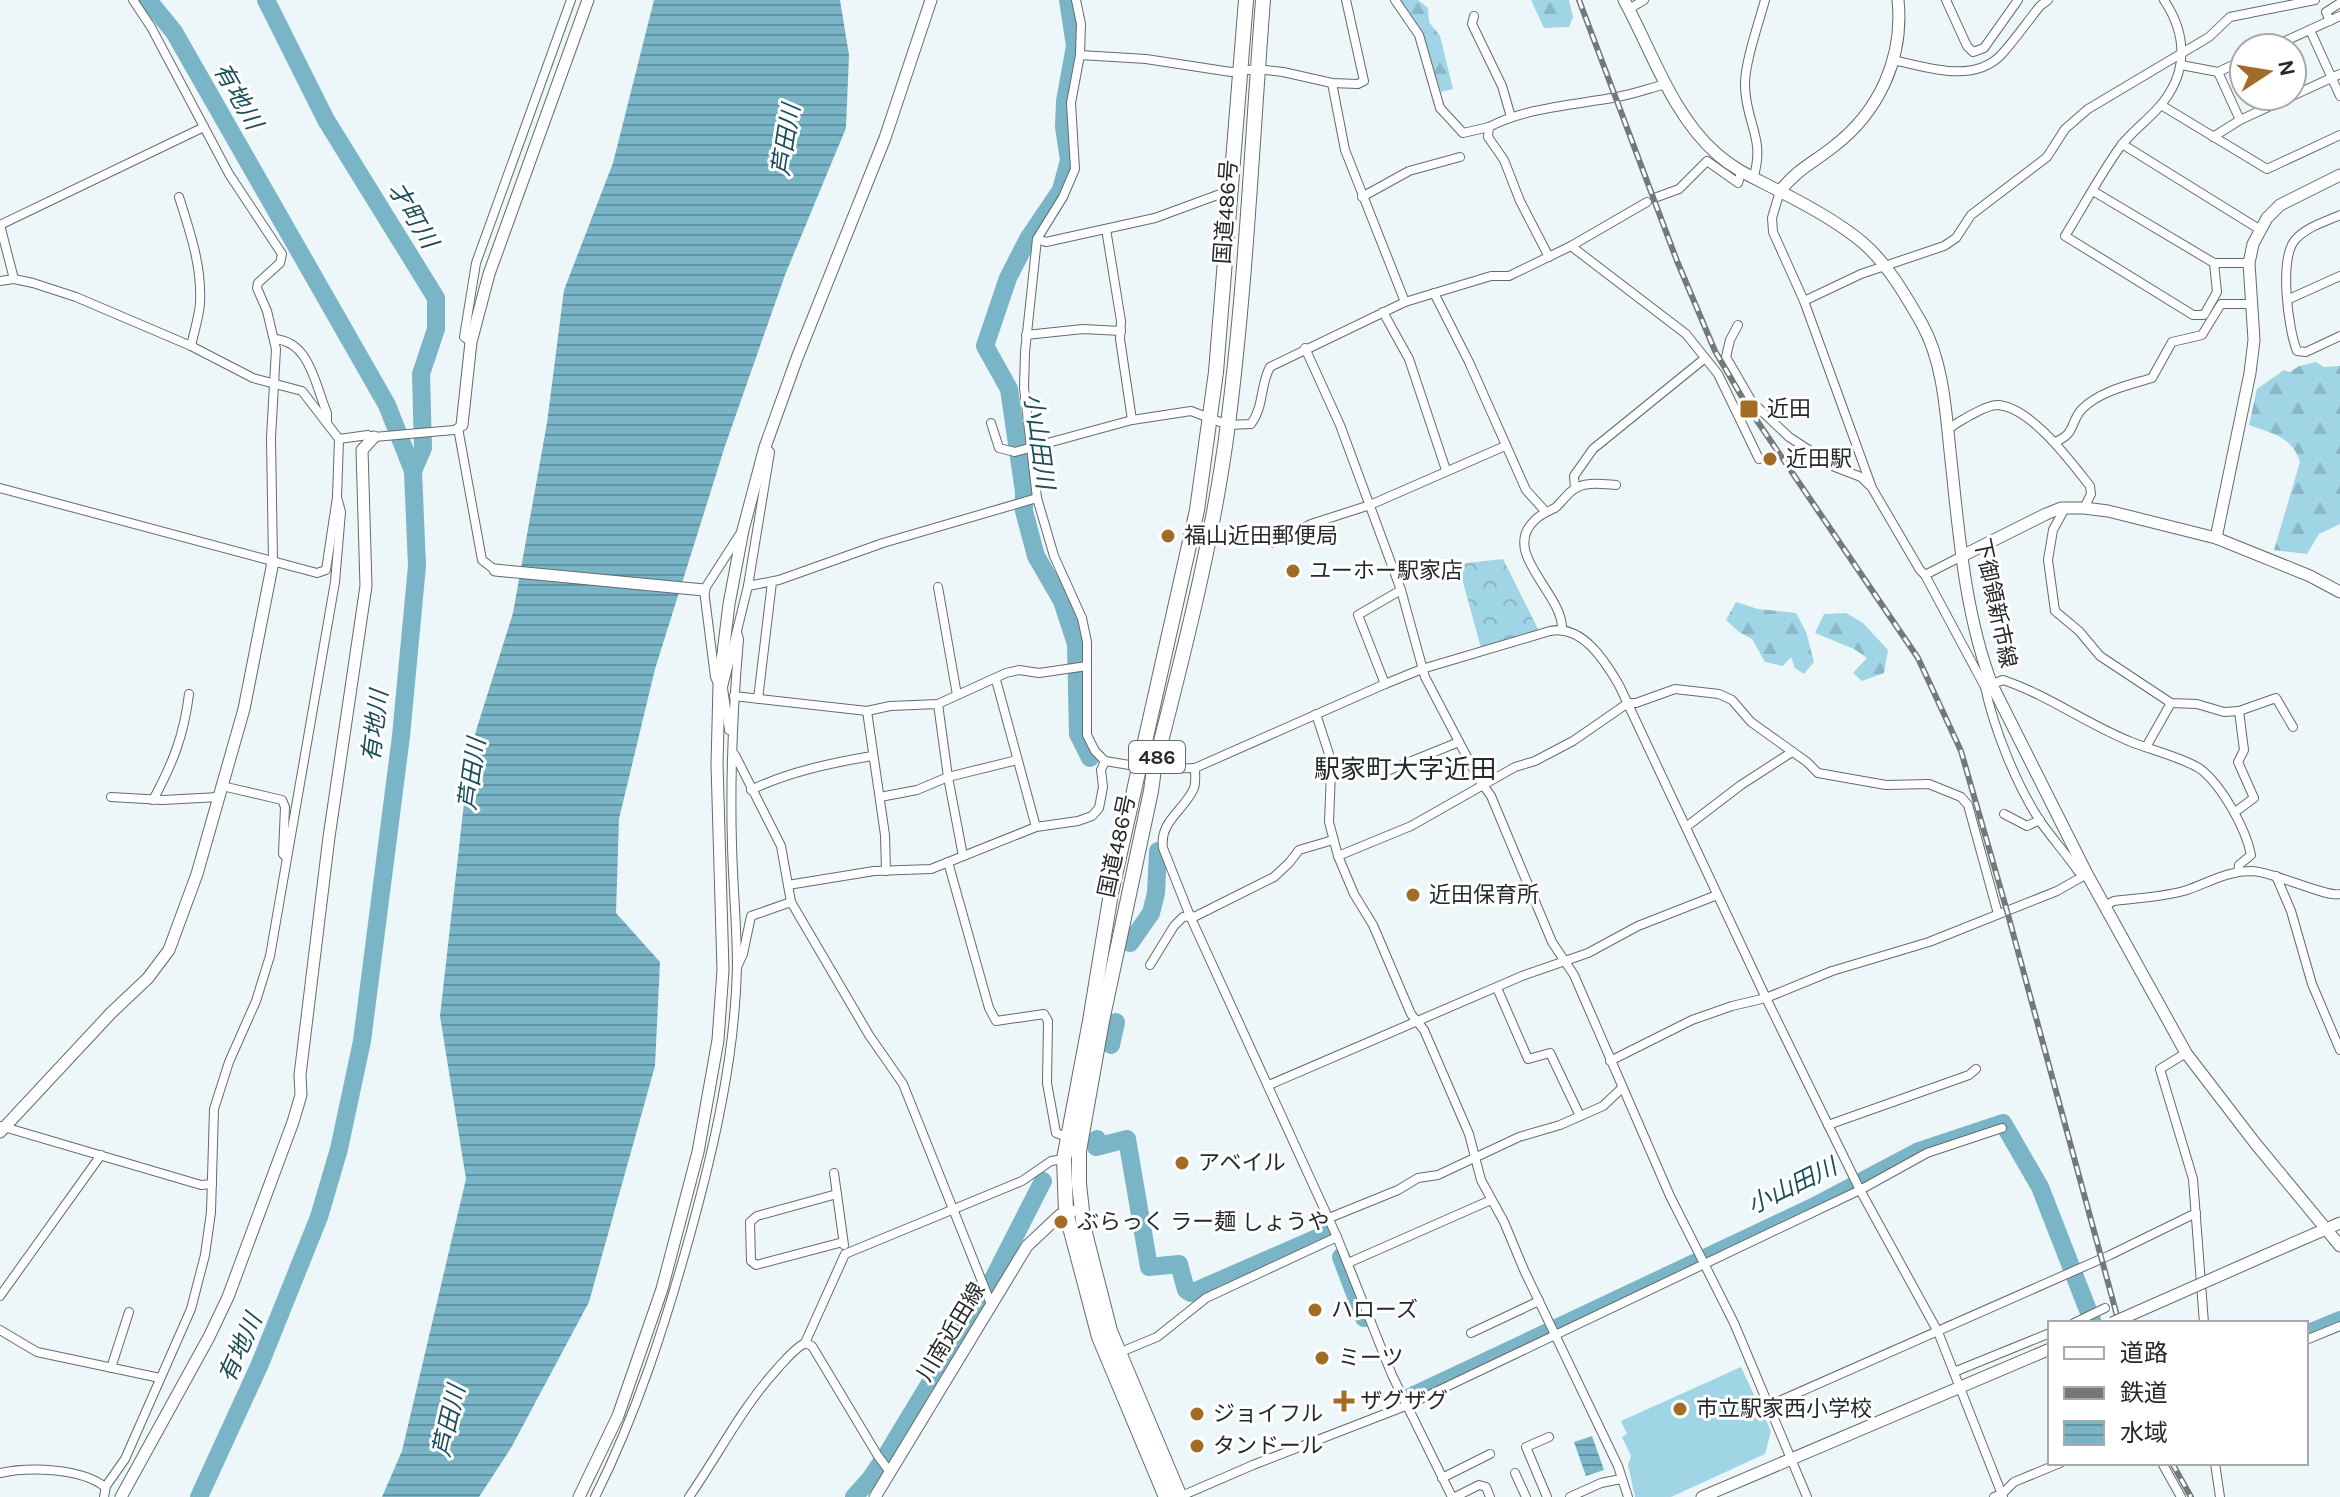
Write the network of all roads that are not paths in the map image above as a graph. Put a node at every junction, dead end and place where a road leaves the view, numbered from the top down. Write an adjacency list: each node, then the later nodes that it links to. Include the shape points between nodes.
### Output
1 (133, 0): 40 (street)
2 (571, 0): 79 (street, via 476,263 464,337)
3 (588, 0): 79 (street, via 489,274)
4 (931, 0): 97 (street, via 885,138)
5 (1076, 0): 26 (street)
6 (1246, 0): 31 (highway, 国道486号 / 486)
7 (1263, 0): 30 (highway, 国道486号 / 486)
8 (1346, 0): 34 (street, via 1364,81)
9 (1395, 0): 41 (street, via 1419,35 1440,108 1463,133)
10 (1644, 0): 19 (street)
11 (1765, 0): 48 (street, via 1744,82 1760,158)
12 (1898, 0): 27 (street)
13 (1946, 0): 17 (street, via 1973,52 1984,48)
14 (2048, 0): 27 (street, via 1998,58 1975,69 1948,72)
15 (2164, 0): 25 (street, via 2182,38)
16 (2315, 0): 25 (street, via 2230,17)
17 (2013, 2)
18 (2340, 3): 22 (street, via 2326,12)
19 (1626, 5): 35 (street, 下御領新市線)
20 (1474, 16): 38 (street, via 1472,24)
21 (2340, 16): 22 (street)
22 (2330, 21): 23 (street)
23 (2310, 30): 24 (street); 33 (street)
24 (2306, 32)
25 (2183, 53): 28 (street); 64 (street, via 2088,109 2065,129 2047,157 1971,215 1956,238)
26 (1080, 55): 31 (street); 59 (street, via 1071,103 1075,169)
27 (1893, 60): 50 (street, via 1863,119 1834,147 1797,170)
28 (2181, 65): 32 (street); 37 (street)
29 (2228, 67): 32 (street)
30 (1257, 69): 31 (street); 34 (street); 90 (highway, 国道486号 / 486)
31 (1240, 71): 49 (highway, 国道486号 / 486)
32 (2218, 72): 39 (street)
33 (2336, 76): 36 (street); 39 (street)
34 (1332, 83): 53 (street, via 1345,150)
35 (1666, 84): 38 (street); 46 (street, 下御領新市線, via 1698,135)
36 (2340, 96)
37 (2161, 105): 43 (street); 44 (street)
38 (1511, 117): 41 (street)
39 (2240, 120): 43 (street)
40 (204, 127): 66 (street, via 0,225); 78 (street, via 282,254 257,288)
41 (1489, 127): 61 (street, via 1488,137)
42 (2340, 135): 43 (street, via 2267,169)
43 (2213, 137)
44 (2122, 144): 51 (street); 58 (street)
45 (1460, 157): 53 (street, via 1409,171)
46 (1741, 173): 48 (street, 下御領新市線); 54 (street, via 1738,183 1707,161 1679,189)
47 (2340, 175): 58 (street, via 2280,205)
48 (1753, 179): 50 (street, 下御領新市線)
49 (1231, 190): 57 (street, via 1155,218); 86 (highway, 国道486号 / 486)
50 (1780, 191): 64 (street, 下御領新市線, via 1863,243); 70 (street, via 1773,232)
51 (2093, 191): 62 (street); 62 (street, via 2065,236 2193,315 2204,315 2217,292)
52 (179, 197): 80 (street, via 200,281)
53 (1362, 197): 71 (street)
54 (1657, 197)
55 (1647, 202): 60 (street)
56 (2340, 215): 69 (street, via 2296,238 2286,268)
57 (1106, 229): 59 (street, via 1046,242); 75 (street)
58 (2259, 229): 63 (street)
59 (1037, 239): 76 (street)
60 (1571, 246): 61 (street); 82 (street, via 1686,334)
61 (1549, 257): 68 (street, via 1509,276)
62 (2214, 263): 63 (street)
63 (2249, 263): 72 (street)
64 (1883, 267): 70 (street); 92 (street, 下御領新市線, via 1924,328)
65 (2340, 276): 69 (street)
66 (14, 279): 67 (street); 80 (street, via 76,297)
67 (0, 281)
68 (1434, 293): 71 (street); 96 (street)
69 (2289, 299): 77 (street, via 2297,351)
70 (1804, 301): 104 (street)
71 (1405, 302): 73 (street)
72 (2252, 304): 95 (street, via 2221,304 2202,335 2172,342 2152,378 2102,395 2082,409 2071,431); 112 (street, via 2250,373)
73 (1383, 312): 81 (street); 100 (street, via 1409,359)
74 (1738, 325): 85 (street, via 1726,357)
75 (1121, 331): 76 (street); 87 (street)
76 (1026, 335): 98 (street)
77 (2340, 336)
78 (274, 339): 83 (street); 88 (street, via 287,340 303,352)
79 (471, 342): 91 (street)
80 (191, 346): 83 (street)
81 (1305, 348): 90 (street, via 1270,367 1259,414 1251,424); 107 (street)
82 (1704, 359): 84 (street); 103 (street, via 1593,449 1574,476)
83 (274, 383): 88 (street, via 302,391); 115 (street)
84 (1731, 402): 85 (street); 99 (street)
85 (1752, 402): 104 (street, via 1789,437)
86 (1211, 418): 87 (street, via 1191,411); 90 (street); 150 (highway, 国道486号 / 486)
87 (1132, 420): 98 (street)
88 (327, 422): 94 (street)
89 (991, 423): 98 (street, via 999,448)
90 (1228, 425): 150 (highway, 国道486号 / 486, via 1191,621)
91 (458, 427): 93 (street); 116 (street, via 482,560)
92 (1948, 430): 95 (street, via 1984,408 2006,406); 114 (street, 下御領新市線)
93 (372, 437): 94 (street); 259 (street, via 362,450 366,586 329,837 301,1095 228,1297)
94 (339, 439): 105 (street)
95 (2055, 442): 109 (street, via 2090,486)
96 (1505, 446): 100 (street); 110 (street, via 1526,490)
97 (765, 447): 111 (street); 119 (street, via 770,452)
98 (1028, 448): 106 (street)
99 (1759, 459)
100 (1446, 470): 107 (street)
101 (1616, 485): 103 (street)
102 (0, 488): 115 (street)
103 (1575, 488): 110 (street)
104 (1872, 488): 117 (street)
105 (337, 497): 115 (street, via 326,570 317,573); 168 (street, via 341,512 335,582)
106 (1037, 498): 118 (street); 126 (street, via 1054,556 1082,618)
107 (1370, 505): 113 (street); 122 (street)
108 (2065, 508): 109 (street); 114 (street); 137 (street, via 2053,530 2048,560 2055,611 2100,656)
109 (2084, 508): 112 (street)
110 (1545, 511): 124 (street, via 1530,524 1525,551 1562,616)
111 (743, 530): 121 (street); 131 (street)
112 (2216, 538): 123 (street)
113 (1271, 543)
114 (1962, 556): 117 (street); 130 (street, 下御領新市線)
115 (273, 562): 156 (street, via 244,709)
116 (495, 570): 121 (street)
117 (1925, 575): 130 (street)
118 (772, 582): 119 (street); 135 (street)
119 (748, 586): 125 (street)
120 (938, 587): 133 (street)
121 (704, 590): 131 (street, via 715,677)
122 (1401, 590): 127 (street); 129 (street, via 1358,615)
123 (2340, 592)
124 (1562, 628): 127 (street); 136 (street, via 1575,632 1605,661)
125 (737, 632): 131 (street); 134 (street)
126 (1085, 666): 128 (street, via 1039,673 1019,670); 149 (street, via 1087,735)
127 (1422, 669): 129 (street); 143 (street)
128 (996, 680): 133 (street); 148 (street)
129 (1385, 684): 141 (street)
130 (1989, 686): 145 (street, via 2003,680 2032,690); 162 (street, via 1991,712); 172 (street, 下御領新市線)
131 (721, 687): 144 (street); 188 (street, via 717,764 723,970)
132 (189, 694): 159 (street, via 174,760)
133 (957, 695): 138 (street)
134 (734, 696): 135 (street); 144 (street)
135 (758, 699): 139 (street)
136 (1628, 703): 146 (street, via 1675,689 1719,694); 154 (street, via 1573,741); 164 (street)
137 (2171, 703): 140 (street); 145 (street)
138 (938, 704): 139 (street); 153 (street)
139 (867, 711): 147 (street)
140 (2239, 711): 142 (street, via 2276,698); 160 (street, via 2244,750 2238,762 2254,798)
141 (1316, 714): 151 (street); 165 (street, via 1330,763)
142 (2293, 727)
143 (1459, 742): 152 (street); 154 (street)
144 (732, 745): 155 (street); 183 (street)
145 (2146, 747): 160 (street, via 2202,770)
146 (1792, 752): 164 (street); 179 (street, via 1818,773 1886,785 1929,784 1961,797 1968,805)
147 (872, 756): 155 (street, via 834,762); 158 (street)
148 (1017, 760): 153 (street); 163 (street)
149 (1105, 761): 150 (street); 163 (street, via 1099,808 1092,816)
150 (1146, 768): 151 (street); 199 (highway, 国道486号 / 486, via 1111,893); 209 (highway, 国道486号 / 486, via 1083,1121)
151 (1195, 768): 180 (street, via 1194,788 1162,837)
152 (1382, 773)
153 (948, 777): 158 (street); 166 (street)
154 (1484, 786): 167 (street, via 1411,826); 181 (street)
155 (751, 790): 174 (street, via 781,846)
156 (221, 792): 159 (street); 168 (street, via 282,800); 197 (street, via 169,950)
157 (111, 797): 159 (street)
158 (880, 797): 170 (street)
159 (153, 800)
160 (2235, 812): 171 (street, via 2251,855)
161 (2004, 814): 162 (street, via 2027,826)
162 (2040, 820): 172 (street, via 2078,871)
163 (1036, 827): 166 (street)
164 (1686, 827): 176 (street)
165 (1333, 840): 167 (street); 180 (street, via 1299,850 1274,877)
166 (963, 856): 169 (street)
167 (1338, 856): 187 (street)
168 (287, 859): 204 (street, via 270,956 214,1109)
169 (948, 862): 170 (street, via 931,869); 199 (street, via 996,1021 1044,1014 1048,1021 1047,1083 1056,1133)
170 (886, 871): 174 (street)
171 (2238, 872): 173 (street); 178 (street, via 2185,891)
172 (2087, 874): 178 (street, 下御領新市線); 179 (street)
173 (2276, 876): 175 (street, via 2328,895); 189 (street)
174 (788, 885): 177 (street)
175 (2340, 894)
176 (1717, 895): 181 (street); 186 (street)
177 (791, 902): 183 (street, via 751,916); 208 (street, via 903,1084)
178 (2104, 906): 190 (street, 下御領新市線)
179 (1998, 914): 186 (street)
180 (1190, 916): 182 (street, via 1174,926); 193 (street)
181 (1563, 961): 184 (street); 191 (street, via 1574,975)
182 (1150, 965)
183 (737, 967): 185 (street)
184 (1497, 988): 187 (street); 195 (street, via 1528,1059 1550,1053)
185 (735, 989): 188 (street); 261 (street, via 718,1126 672,1302 633,1415)
186 (1766, 998): 191 (street, via 1692,1020); 196 (street)
187 (1417, 1022): 193 (street); 202 (street)
188 (718, 1040): 260 (street, via 698,1152 662,1289 618,1416)
189 (2340, 1050)
190 (2186, 1053): 210 (street, via 2160,1069 2193,1179); 213 (street, 下御領新市線)
191 (1610, 1061): 194 (street)
192 (1976, 1069): 196 (street)
193 (1269, 1085): 211 (street)
194 (1622, 1088): 195 (street, via 1603,1106); 219 (street)
195 (1580, 1116): 202 (street, via 1519,1137)
196 (1828, 1125): 205 (street)
197 (1, 1128): 200 (street)
198 (2002, 1128): 205 (street, via 1927,1153)
199 (1067, 1137): 201 (highway, 国道486号 / 486)
200 (101, 1155): 204 (street); 220 (street)
201 (1064, 1159): 208 (street); 209 (highway, 国道486号 / 486)
202 (1476, 1160): 207 (street); 211 (street, via 1418,1178)
203 (834, 1173): 206 (street)
204 (212, 1184): 240 (street, via 205,1255 191,1309)
205 (1860, 1190): 219 (street); 230 (street)
206 (837, 1194): 215 (street); 215 (street, via 757,1216 750,1222 751,1261 756,1265)
207 (1491, 1200): 218 (street); 222 (street)
208 (952, 1209): 217 (street); 221 (street)
209 (1073, 1211): 221 (street, 川南近田線, via 1053,1220 1027,1246); 237 (highway, 国道486号 / 486)
210 (2196, 1213): 227 (street); 230 (street)
211 (1329, 1218): 214 (street)
212 (2340, 1223): 213 (street)
213 (2327, 1230): 216 (street, 下御領新市線); 226 (street, bridge)
214 (1337, 1237): 218 (street); 237 (street, via 1206,1298 1157,1337)
215 (843, 1242): 217 (street)
216 (2340, 1246)
217 (845, 1254): 235 (street)
218 (1348, 1263): 242 (street)
219 (1704, 1264): 233 (street); 243 (street)
220 (0, 1296)
221 (990, 1301): 250 (street, 川南近田線)
222 (1539, 1301): 231 (street); 233 (street)
223 (2101, 1310): 225 (street)
224 (129, 1312): 238 (street)
225 (2079, 1321)
226 (2117, 1321)
227 (2204, 1321)
228 (2340, 1326): 234 (street)
229 (0, 1330): 238 (street, via 37,1352)
230 (1938, 1332): 239 (street); 243 (street)
231 (1471, 1333)
232 (2048, 1334): 239 (street)
233 (1554, 1335): 242 (street); 254 (street)
234 (2308, 1339)
235 (805, 1343): 250 (street, via 812,1346); 262 (street, via 747,1406)
236 (2048, 1350): 241 (street)
237 (1113, 1354): 263 (highway, 国道486号 / 486); 264 (highway, 国道486号 / 486)
238 (111, 1368): 240 (street)
239 (1954, 1372): 241 (street)
240 (160, 1378): 255 (street, via 125,1459)
241 (1960, 1387): 246 (street); 257 (street)
242 (1408, 1405): 253 (street); 264 (street)
243 (1768, 1406): 246 (street)
244 (1549, 1437): 268 (street, via 1526,1447)
245 (1490, 1454): 253 (street)
246 (1791, 1459): 271 (street); 272 (street)
247 (2055, 1465): 257 (street, via 2014,1482)
248 (2163, 1465): 273 (street)
249 (2215, 1465): 274 (street)
250 (890, 1472): 256 (street, 川南近田線)
251 (0, 1473): 255 (street, via 54,1470)
252 (1515, 1473): 267 (street)
253 (1442, 1478): 265 (street)
254 (1621, 1479): 269 (street); 270 (street)
255 (106, 1486): 258 (street)
256 (881, 1494)
257 (2000, 1496)
258 (101, 1497)
259 (121, 1497)
260 (579, 1497)
261 (595, 1497)
262 (689, 1497)
263 (1166, 1497)
264 (1179, 1497)
265 (1453, 1497): 266 (street, via 1479,1485)
266 (1490, 1497)
267 (1526, 1497)
268 (1547, 1497)
269 (1570, 1497)
270 (1628, 1497)
271 (1702, 1497)
272 (1807, 1497)
273 (2181, 1497)
274 (2220, 1497)

